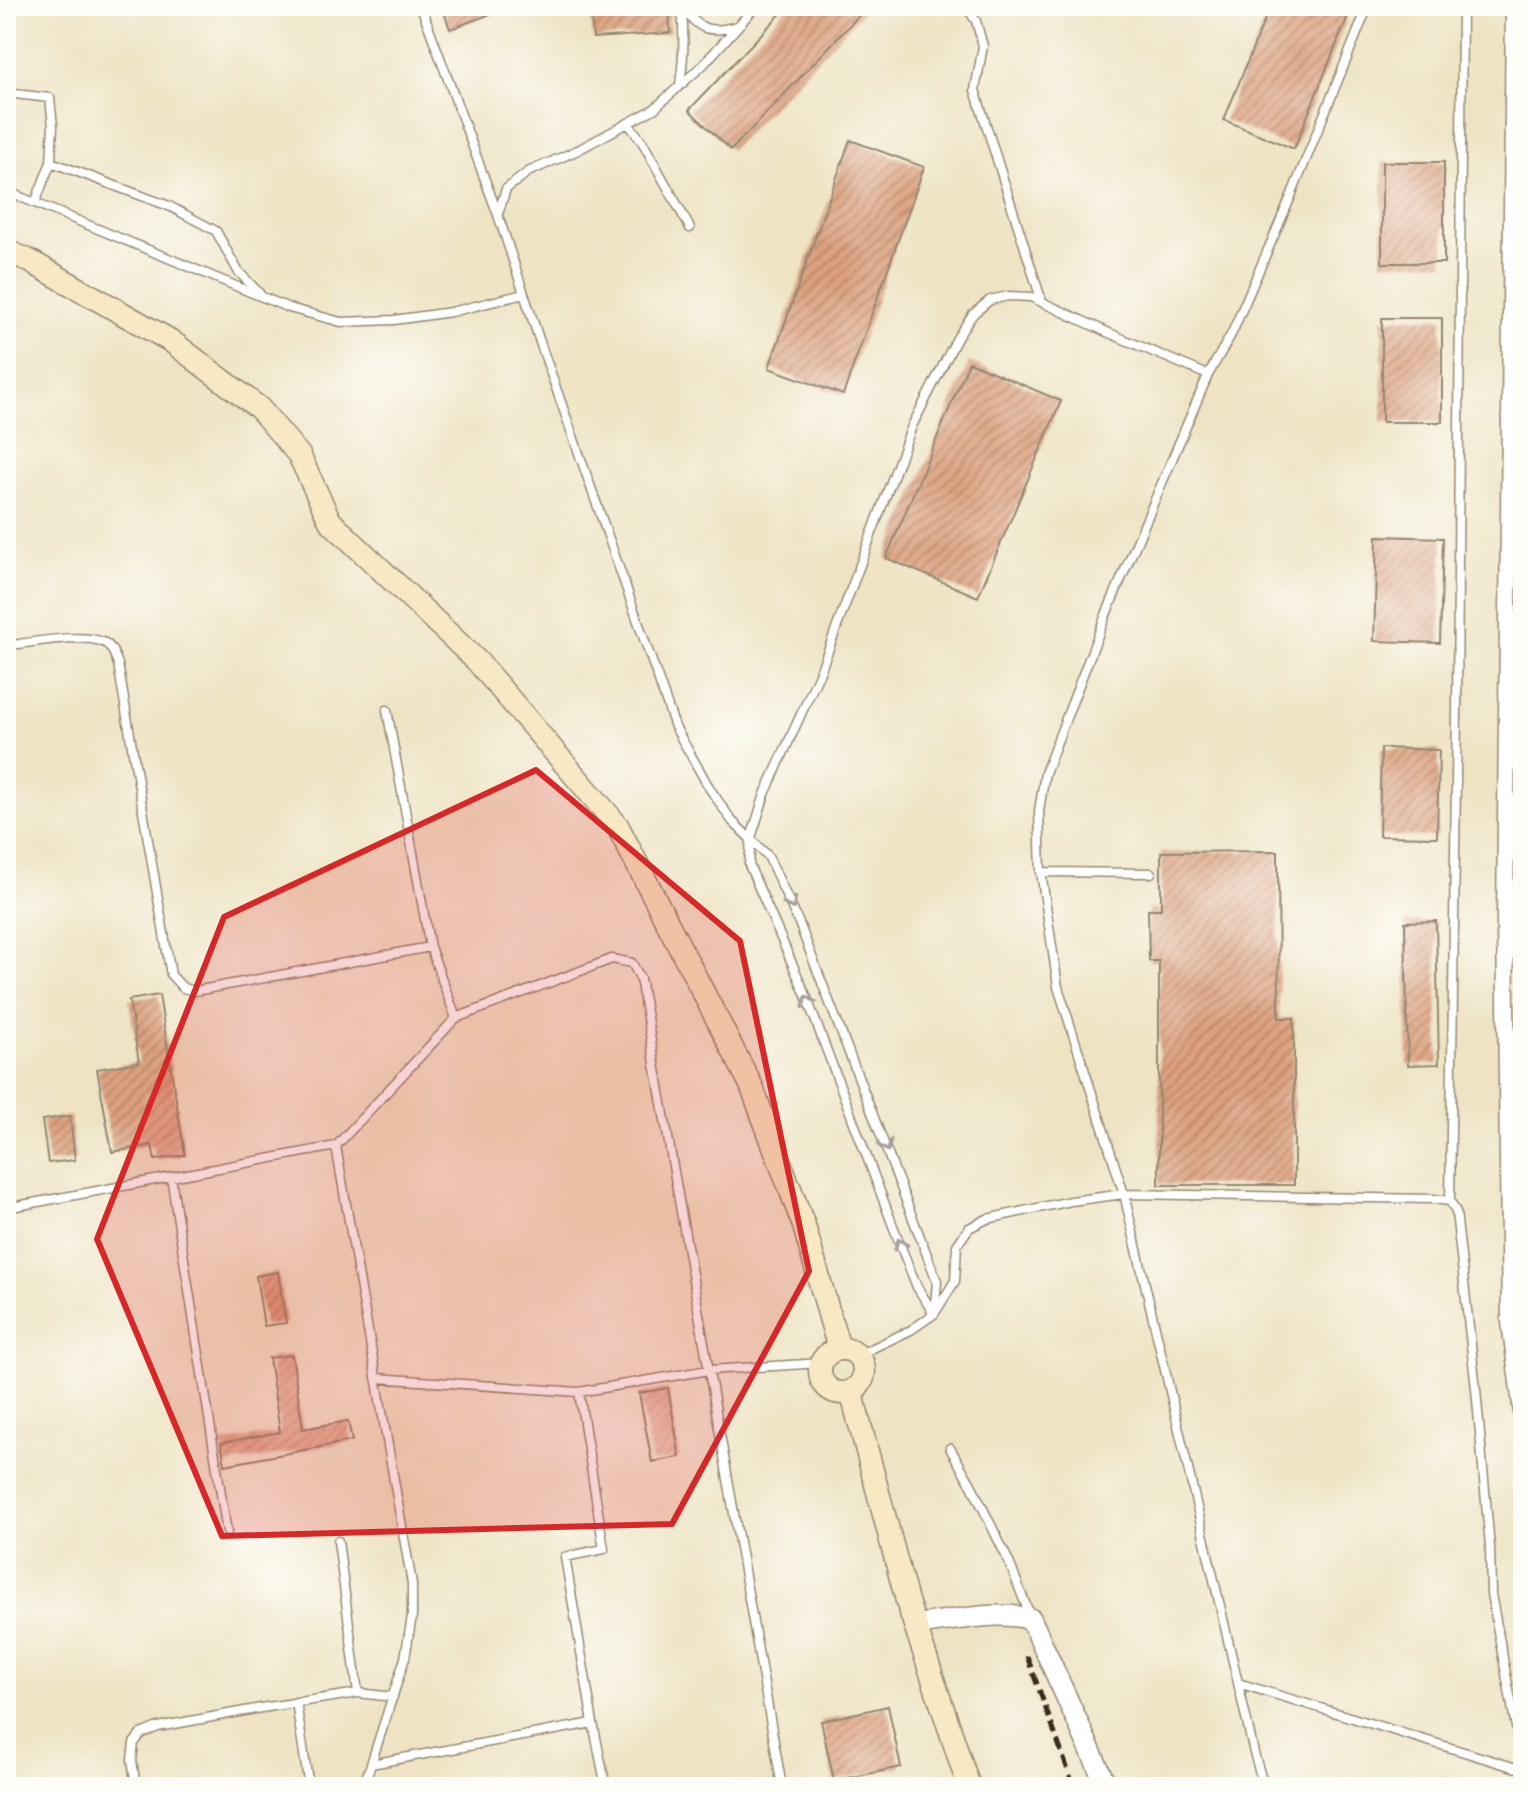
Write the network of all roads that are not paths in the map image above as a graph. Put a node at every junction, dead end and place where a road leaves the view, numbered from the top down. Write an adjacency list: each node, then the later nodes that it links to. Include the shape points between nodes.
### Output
1 (421, 6): 15 (lane)
2 (681, 6): 8 (lane, via 705,29); 9 (lane, via 685,33)
3 (756, 6): 8 (lane)
4 (966, 6): 20 (lane, via 983,46 975,90)
5 (1368, 6): 21 (lane, via 1232,333)
6 (1462, 6): 32 (lane)
7 (1514, 6): 40 (street, via 1505,921 1510,1322)
8 (738, 26): 9 (lane)
9 (680, 85): 11 (lane, via 654,109)
10 (6, 93): 12 (lane, via 50,98)
11 (628, 123): 15 (lane, via 528,172 506,189); 16 (lane)
12 (51, 162): 14 (lane); 19 (lane, via 169,206 216,231 238,271)
13 (6, 191): 14 (lane)
14 (35, 203): 19 (lane)
15 (498, 215): 18 (lane)
16 (690, 228)
17 (6, 251): 35 (main road, via 171,341 259,408 299,455 330,521 477,661 617,825 751,1085 804,1226)
18 (524, 294): 19 (lane, via 451,312 341,322); 24 (lane, via 675,727 710,789)
19 (263, 297)
20 (1042, 302): 21 (lane); 24 (lane, via 1008,296 990,300 957,338 912,426)
21 (1208, 375): 25 (lane, via 1045,773 1039,811)
22 (6, 646): 27 (lane, via 77,638 109,646 118,664 171,975 183,988 195,991)
23 (387, 710): 27 (lane)
24 (751, 838): 34 (lane, one-way to 24, via 917,1287 805,993 749,865); 34 (lane, one-way to 34, via 768,856 799,923 905,1196 937,1281)
25 (1041, 872): 26 (lane); 31 (lane, via 1058,987)
26 (1151, 873)
27 (430, 947): 28 (lane)
28 (456, 1018): 29 (lane); 36 (lane, via 612,959 632,963 640,978)
29 (336, 1146): 30 (lane); 37 (lane)
30 (171, 1177): 33 (lane); 42 (lane)
31 (1124, 1194): 32 (lane); 34 (lane, via 987,1219 969,1228 957,1245 955,1281); 46 (lane)
32 (1450, 1201): 52 (lane, via 1456,1212 1476,1389 1491,1594)
33 (6, 1208)
34 (934, 1314): 35 (lane, via 911,1330)
35 (840, 1356): 36 (lane); 38 (main road, via 864,1367); 38 (main road, via 821,1377 829,1389)
36 (709, 1370): 39 (lane); 57 (lane)
37 (376, 1378): 39 (lane); 48 (lane, via 412,1584 405,1658)
38 (851, 1391): 45 (main road)
39 (579, 1392): 50 (lane, via 604,1549 565,1557)
40 (1523, 1421)
41 (950, 1448): 44 (lane, via 1009,1562)
42 (227, 1532)
43 (338, 1541): 47 (lane)
44 (1024, 1613): 45 (street); 59 (street)
45 (915, 1625): 58 (main road)
46 (1238, 1683): 52 (lane); 60 (lane)
47 (358, 1693): 48 (lane); 49 (lane)
48 (393, 1697): 51 (lane)
49 (296, 1702): 53 (lane, via 141,1734 132,1760); 54 (lane)
50 (593, 1723): 51 (lane); 56 (lane)
51 (371, 1764): 55 (lane)
52 (1523, 1768)
53 (136, 1787)
54 (309, 1787)
55 (363, 1787)
56 (606, 1787)
57 (782, 1787)
58 (969, 1787)
59 (1107, 1787)
60 (1264, 1787)

